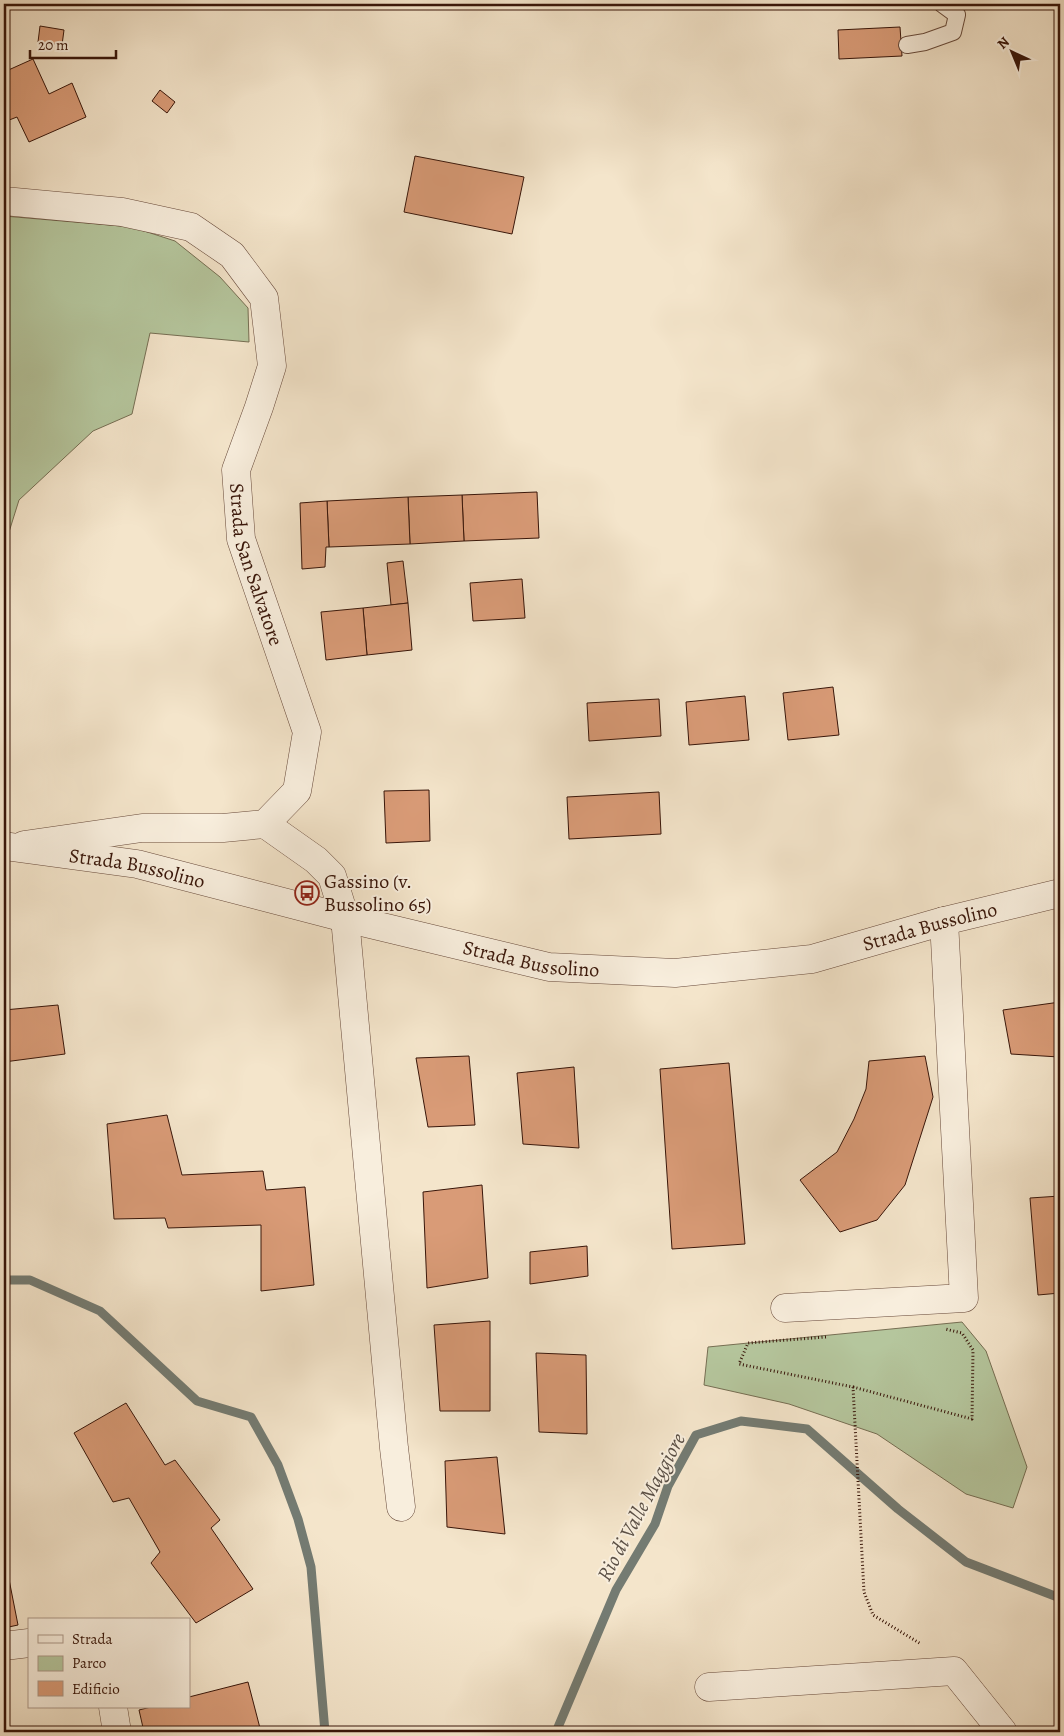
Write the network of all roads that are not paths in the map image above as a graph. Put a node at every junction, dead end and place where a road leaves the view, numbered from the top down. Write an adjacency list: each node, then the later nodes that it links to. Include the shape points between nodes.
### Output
1 (942, 4): 2 (lane, via 957,16 953,32 925,42)
2 (907, 44)
3 (4, 201): 4 (street, Strada San Salvatore, via 122,212 191,227 232,255 264,298 272,366 236,470 241,539 307,732 297,791)
4 (266, 824): 5 (street, via 223,828 142,828); 7 (street, via 316,860 332,876)
5 (7, 847): 7 (street, Strada Bussolino, via 138,864)
6 (1060, 893): 8 (street, Strada Bussolino)
7 (345, 918): 8 (street, Strada Bussolino, via 548,967 675,973 812,958); 10 (street)
8 (944, 921): 9 (street, via 964,1298)
9 (785, 1308)
10 (401, 1507)
11 (28, 1643): 12 (street)
12 (4, 1646)
13 (709, 1687): 16 (street, via 954,1671)
14 (113, 1708): 15 (street)
15 (117, 1732)
16 (1003, 1732)

